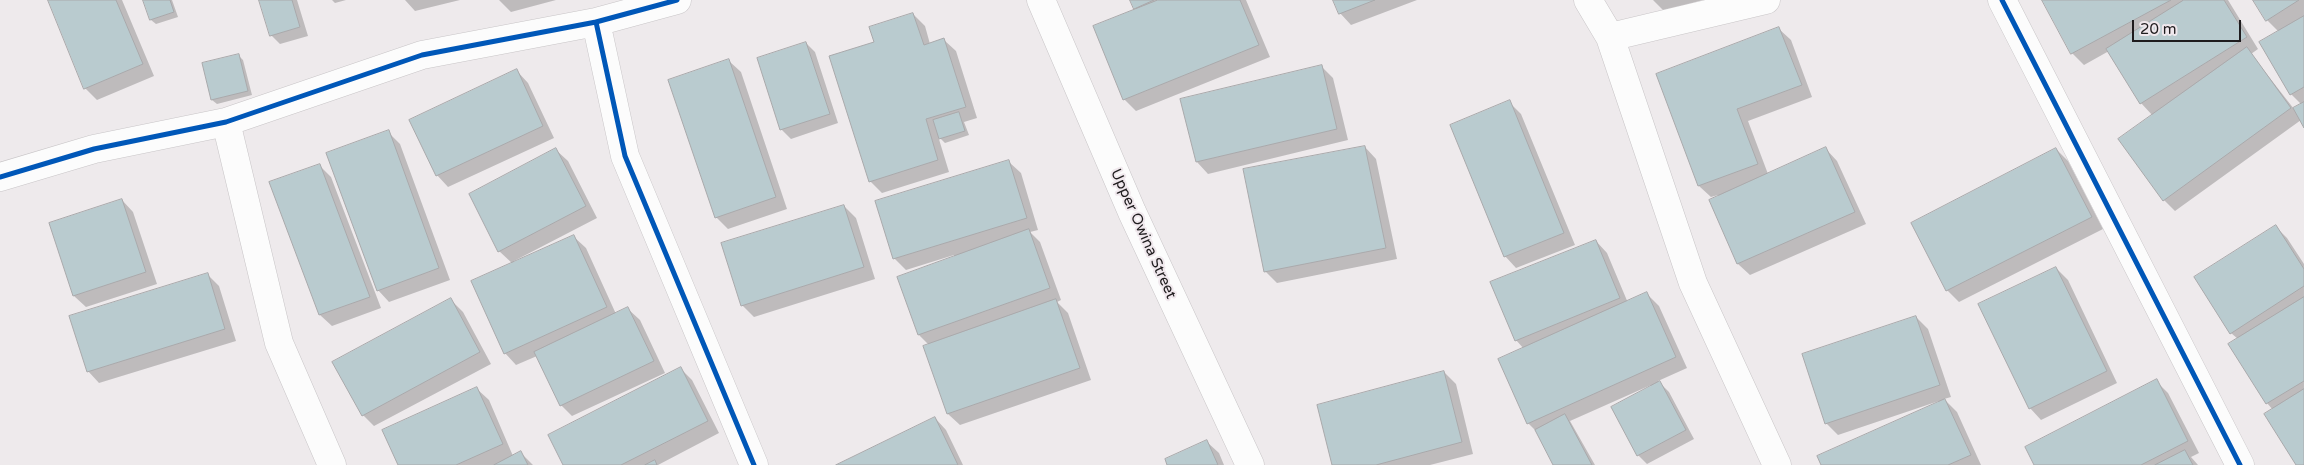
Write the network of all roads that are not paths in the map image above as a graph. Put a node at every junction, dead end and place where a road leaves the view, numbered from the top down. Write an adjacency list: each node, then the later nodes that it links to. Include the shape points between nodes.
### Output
1 (677, 0): 6 (street)
2 (1041, 0): 12 (street, Upper Owina Street, via 1132,212)
3 (1588, 0): 7 (street)
4 (1766, 0): 7 (street)
5 (2002, 0): 14 (street)
6 (596, 22): 8 (street, via 422,55); 11 (street, via 625,156)
7 (1610, 37): 13 (street, via 1693,283)
8 (226, 122): 9 (street, via 94,149); 10 (street, via 279,343)
9 (0, 178)
10 (332, 465)
11 (754, 465)
12 (1250, 465)
13 (1777, 465)
14 (2240, 465)

